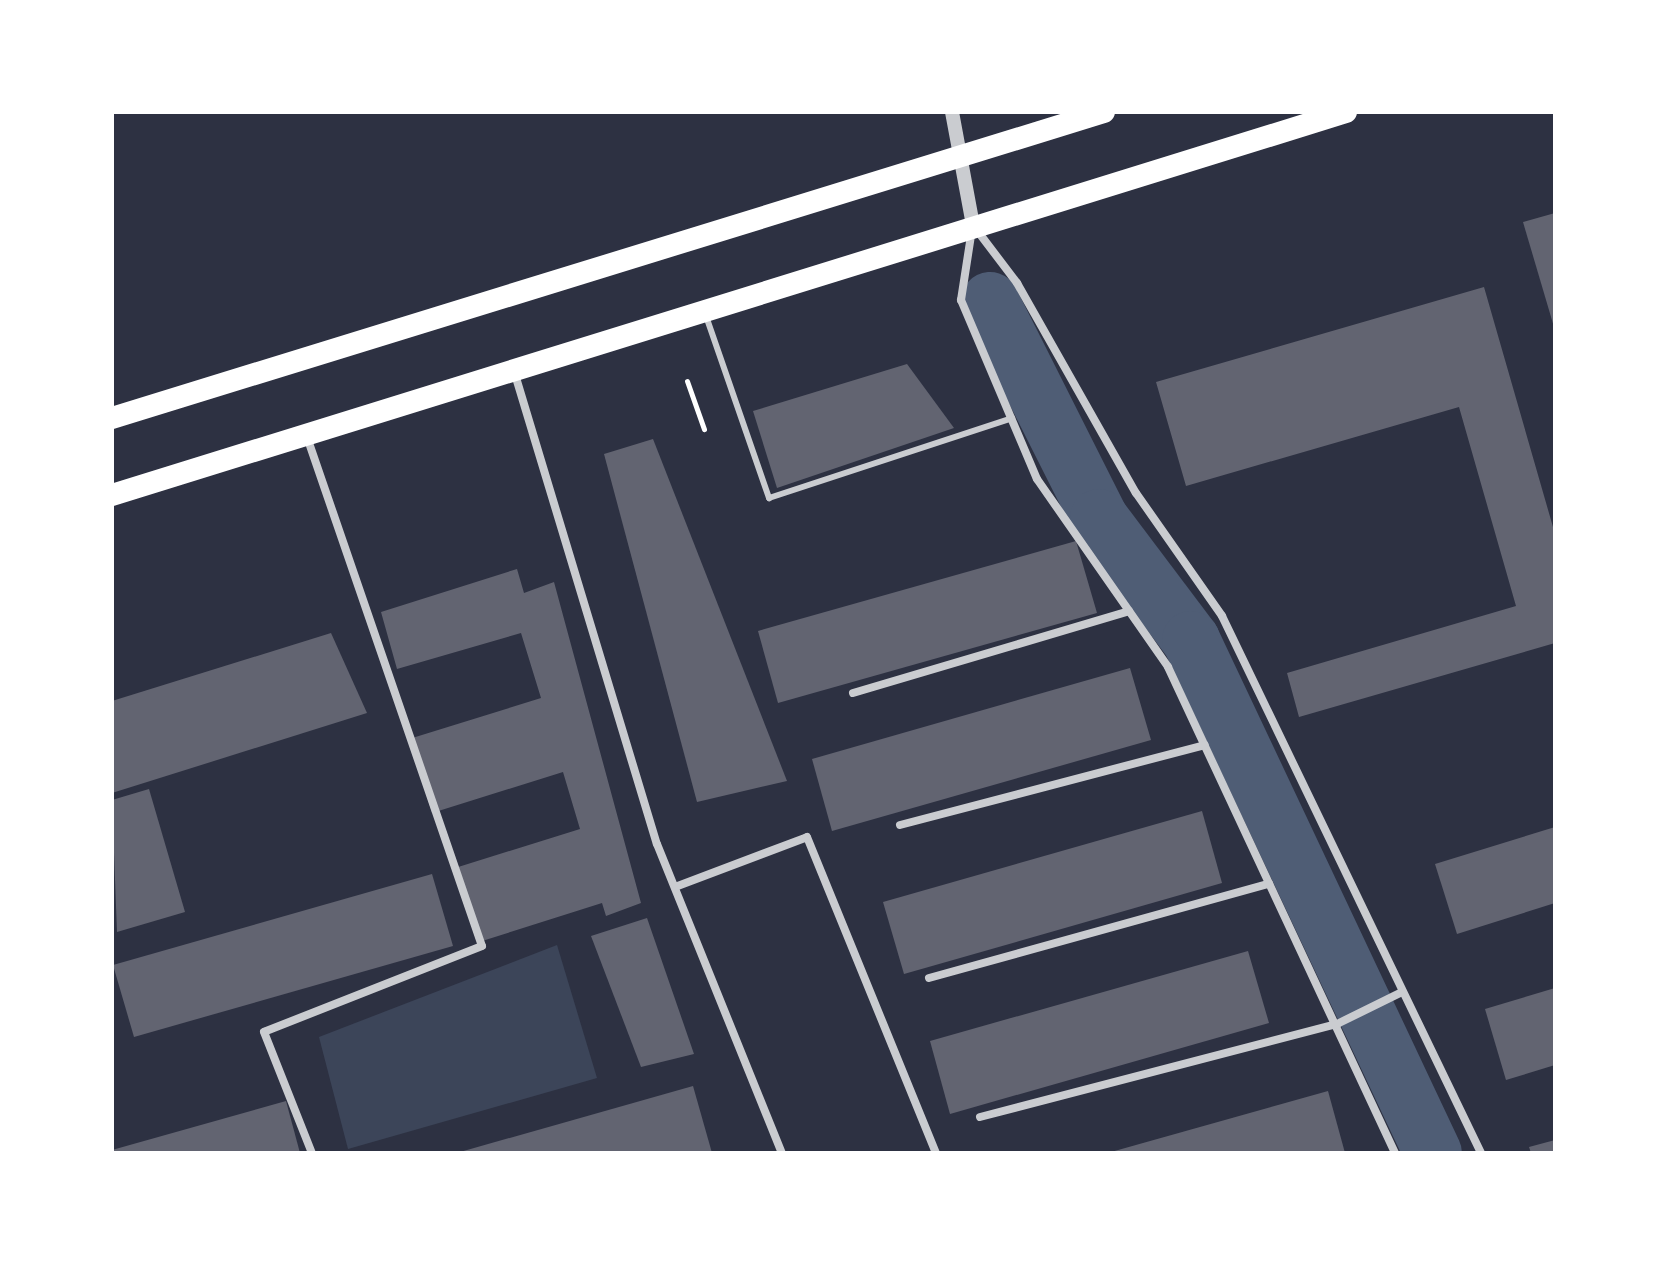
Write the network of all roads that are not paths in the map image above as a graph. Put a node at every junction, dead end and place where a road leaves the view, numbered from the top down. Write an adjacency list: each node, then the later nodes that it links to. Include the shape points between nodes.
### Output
1 (952, 112): 4 (street)
2 (1104, 112): 4 (highway)
3 (1346, 112): 5 (highway)
4 (960, 155): 5 (street); 8 (highway)
5 (973, 225): 6 (highway); 9 (street, via 961,300); 19 (street, via 1017,283 1128,480 1222,616)
6 (703, 309): 7 (highway); 9 (lane, via 769,498)
7 (513, 366): 10 (highway); 17 (street)
8 (112, 418)
9 (1013, 418): 12 (street, via 1037,479)
10 (306, 434): 11 (highway); 22 (street, via 482,946 264,1032)
11 (112, 495)
12 (1129, 611): 13 (street); 14 (street, via 1168,667)
13 (853, 693)
14 (1205, 745): 15 (street); 16 (street)
15 (900, 825)
16 (1269, 884): 18 (street); 20 (street)
17 (675, 887): 23 (street); 24 (street, via 807,837)
18 (929, 978)
19 (1401, 992): 20 (street); 26 (street)
20 (1336, 1024): 21 (street); 25 (street)
21 (980, 1117)
22 (312, 1153)
23 (782, 1153)
24 (936, 1153)
25 (1395, 1153)
26 (1481, 1153)

